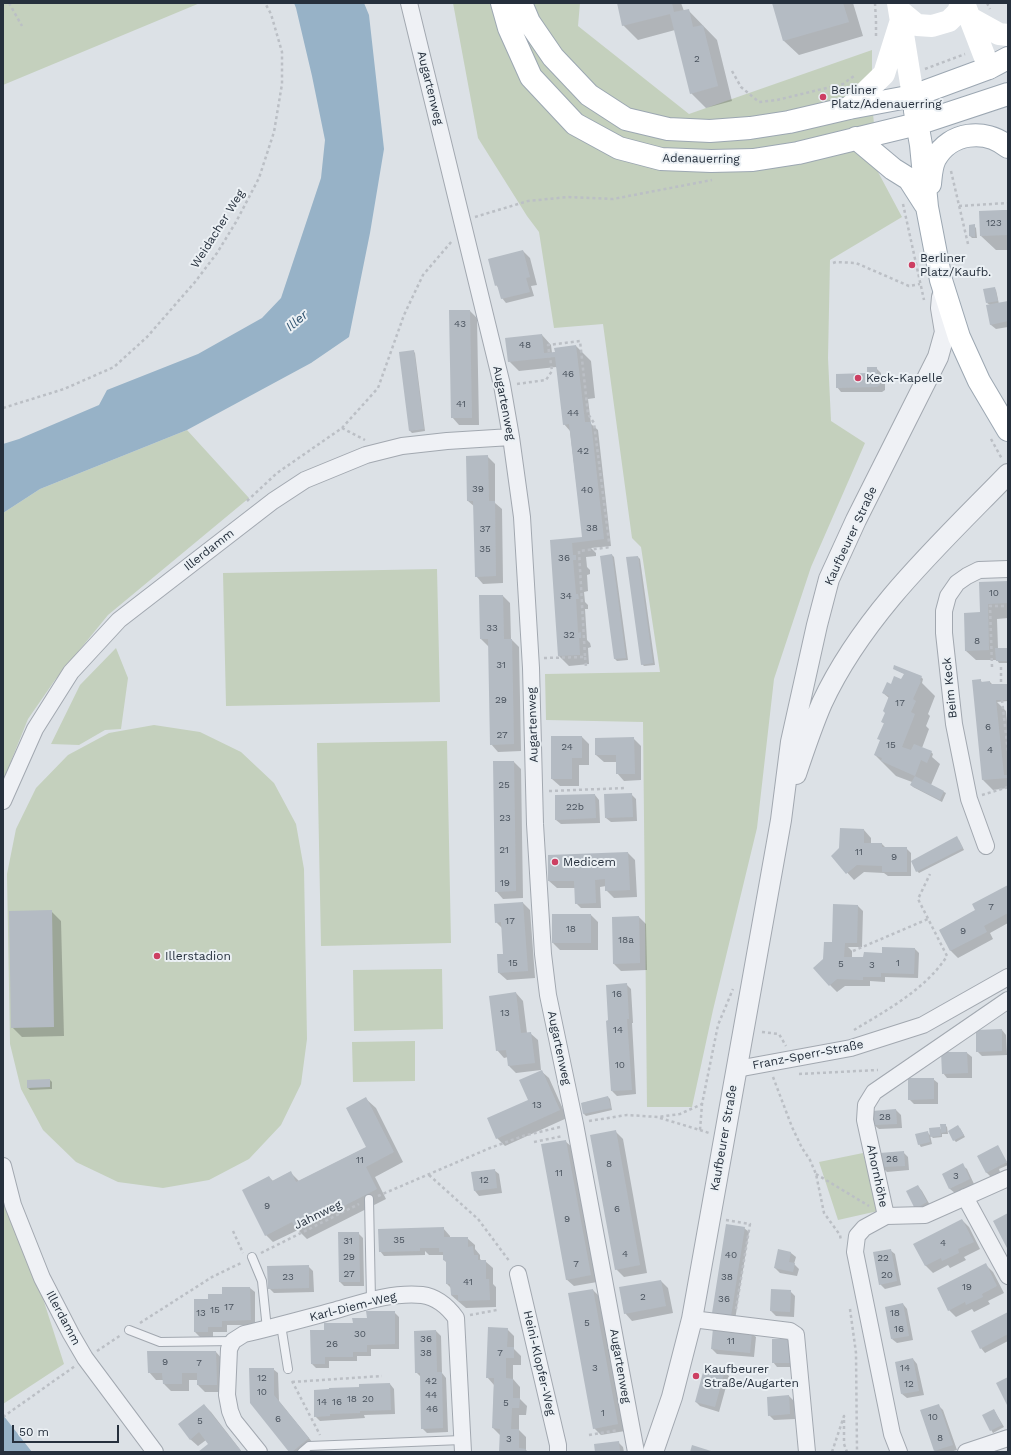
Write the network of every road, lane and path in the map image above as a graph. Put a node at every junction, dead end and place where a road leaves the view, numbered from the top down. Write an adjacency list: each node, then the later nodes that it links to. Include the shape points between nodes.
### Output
1 (9, 3): 8 (path)
2 (265, 3): 33 (path, Weidacher Weg, via 271,14 282,52 282,84 274,132 259,178 217,253 146,337 114,367 64,389)
3 (409, 3): 26 (street, Augartenweg)
4 (502, 3): 19 (main road, Adenauerring, via 509,28 531,77 575,124 619,148 661,159 746,160 798,153)
5 (521, 3): 17 (main road, via 529,22 553,57 589,95 626,119 668,129 710,131 789,122)
6 (965, 8): 7 (main road, via 949,22 932,26 917,25); 9 (main road, via 998,34); 10 (main road)
7 (900, 11): 15 (main road); 17 (main road, via 884,74)
8 (22, 26)
9 (1008, 35)
10 (981, 48): 12 (main road); 15 (path)
11 (1008, 58): 12 (main road)
12 (988, 68): 15 (main road); 16 (main road)
13 (732, 71): 14 (path, via 741,87 759,102 843,84)
14 (856, 76)
15 (911, 85): 17 (main road); 18 (main road)
16 (1006, 101): 18 (main road, Adenauerring)
17 (849, 108)
18 (917, 124): 19 (main road, Adenauerring); 25 (main road)
19 (856, 138): 25 (main road, via 909,180)
20 (944, 148): 21 (main road, via 949,142 975,134 1003,143); 24 (path); 25 (main road, via 932,168)
21 (1008, 148)
22 (713, 180): 26 (path, via 613,199 568,197 528,201)
23 (1008, 202): 24 (path)
24 (959, 206): 27 (path)
25 (927, 207): 29 (main road)
26 (463, 225): 32 (street, Augartenweg); 37 (path, via 423,275 404,315 378,388 342,428 277,473)
27 (968, 244)
28 (833, 263): 29 (path, via 856,263 908,286)
29 (942, 284): 34 (main road, via 959,337 979,381); 55 (street, Kaufbeurer Straße, via 941,308 945,332 938,357 829,579 791,742)
30 (549, 352): 38 (path, via 548,345 580,341 588,414 594,423)
31 (550, 357): 32 (path, via 552,371 546,380)
32 (502, 385): 35 (street, Augartenweg)
33 (3, 408)
34 (1008, 430)
35 (512, 437): 43 (street, Augartenweg, via 522,517); 54 (street, Illerdamm, via 402,446 363,457 305,480 273,501 119,620 71,672 35,729)
36 (1008, 474): 55 (street, Kaufbeurer Straße, via 908,579 845,661 822,703)
37 (245, 504)
38 (609, 542)
39 (611, 547): 42 (path, via 579,551)
40 (1008, 569): 53 (street, Beim Keck, via 979,570 967,576 948,596 944,611 954,724)
41 (1008, 606): 46 (path, via 990,606)
42 (585, 657): 43 (path); 45 (path)
43 (530, 659): 52 (street, Augartenweg)
44 (1001, 666): 47 (path)
45 (586, 667)
46 (992, 667)
47 (1001, 684)
48 (1002, 700): 49 (path)
49 (1008, 752)
50 (626, 788): 52 (path)
51 (1008, 788): 53 (path)
52 (535, 792): 72 (street, Augartenweg, via 543,954 548,996)
53 (969, 799): 56 (street, Beim Keck)
54 (3, 801)
55 (781, 820): 66 (street, Kaufbeurer Straße)
56 (986, 846)
57 (930, 874): 58 (path, via 918,899)
58 (928, 919): 59 (path); 64 (path, via 947,956 939,969 918,988)
59 (853, 951)
60 (1008, 978): 66 (street, Franz-Sperr-Straße, via 922,1025 851,1048)
61 (735, 983): 70 (path, via 718,1025)
62 (1008, 1000): 67 (street, Ahornhöhe)
63 (762, 1032): 65 (path)
64 (851, 1032)
65 (779, 1034)
66 (737, 1069): 83 (street, Kaufbeurer Straße)
67 (908, 1069): 68 (path); 82 (street, Ahornhöhe, via 874,1092 866,1105 865,1120)
68 (795, 1074)
69 (780, 1075): 77 (path, via 772,1075 792,1127)
70 (702, 1104): 71 (path, via 680,1114); 73 (path)
71 (658, 1117): 72 (path, via 627,1115); 73 (path)
72 (576, 1128): 75 (path); 78 (path, Jahnweg, via 523,1136); 104 (street, Augartenweg)
73 (700, 1130): 74 (path)
74 (710, 1133)
75 (534, 1142)
76 (3, 1166): 98 (street, Illerdamm, via 13,1205 42,1278)
77 (816, 1174): 82 (path); 85 (path, via 824,1214 840,1235)
78 (430, 1175): 81 (path, Jahnweg); 87 (path, via 478,1219)
79 (1008, 1178): 80 (street)
80 (965, 1197): 82 (street, via 925,1215); 88 (street)
81 (369, 1200): 86 (path, Jahnweg); 89 (lane)
82 (886, 1216): 119 (street, Ahornhöhe, via 864,1228 857,1236 855,1252 892,1434)
83 (710, 1218): 93 (street, Kaufbeurer Straße); 94 (path, via 750,1224)
84 (233, 1231): 86 (path)
85 (841, 1243)
86 (249, 1259): 95 (lane, via 262,1281); 96 (path, Jahnweg, via 212,1277)
87 (518, 1274): 112 (street, Heini-Klopfer-Weg)
88 (1008, 1276)
89 (371, 1300): 92 (street, Karl-Diem-Weg, via 393,1295 423,1295 437,1300 450,1309); 95 (street, Karl-Diem-Weg)
90 (849, 1306): 118 (path, via 856,1353)
91 (497, 1310): 92 (path)
92 (456, 1318): 108 (street)
93 (692, 1319): 94 (street); 114 (street, Kaufbeurer Straße, via 672,1397)
94 (734, 1324): 115 (street, via 790,1331 796,1335)
95 (274, 1327): 97 (street, Karl-Diem-Weg, via 244,1334); 99 (lane)
96 (129, 1330): 97 (lane, via 160,1342); 98 (path, Jahnweg)
97 (233, 1341): 110 (street, via 229,1349 227,1396 230,1411 234,1421)
98 (85, 1358): 109 (street, Illerdamm)
99 (288, 1369): 102 (path)
100 (67, 1372): 103 (path)
101 (382, 1376): 102 (path)
102 (292, 1382): 107 (path)
103 (3, 1416)
104 (631, 1427): 105 (path); 113 (street, Augartenweg)
105 (589, 1435)
106 (1008, 1438): 120 (street)
107 (326, 1445): 108 (lane); 111 (lane, via 309,1446)
108 (462, 1446)
109 (155, 1452)
110 (259, 1452)
111 (302, 1452)
112 (558, 1452)
113 (636, 1452)
114 (653, 1452)
115 (807, 1452)
116 (832, 1452): 117 (path, via 844,1416 844,1444)
117 (847, 1452)
118 (857, 1452)
119 (899, 1452)
120 (966, 1452)

